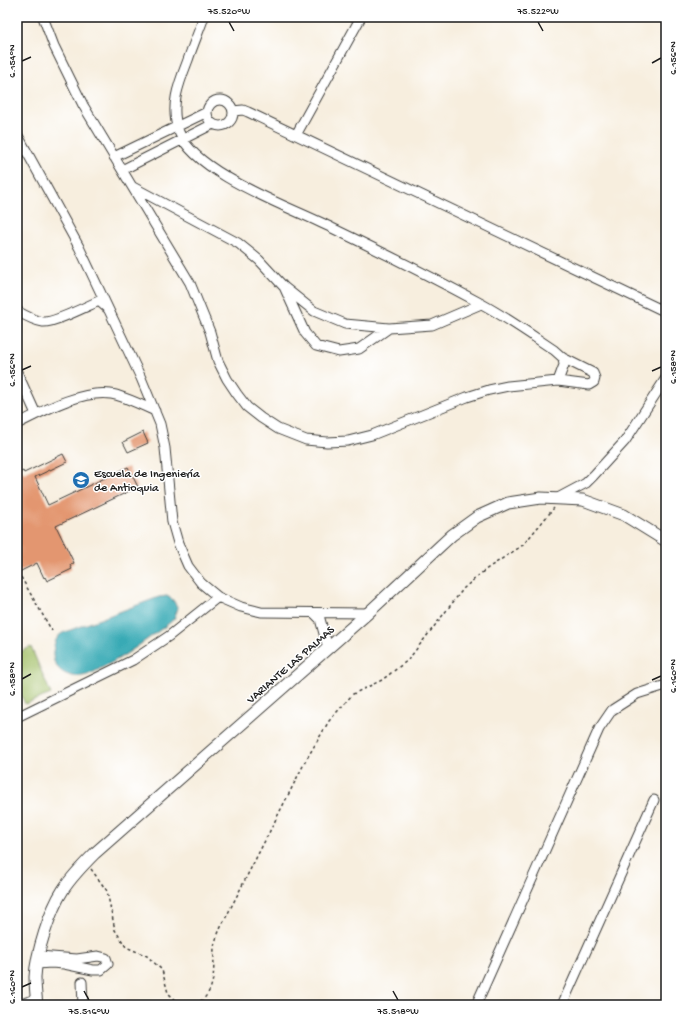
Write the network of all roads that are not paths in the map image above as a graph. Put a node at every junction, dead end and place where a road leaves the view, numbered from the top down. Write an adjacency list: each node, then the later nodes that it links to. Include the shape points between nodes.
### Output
1 (43, 17): 11 (street, via 68,76)
2 (204, 17): 7 (street, via 176,92)
3 (360, 17): 9 (street)
4 (233, 111): 5 (street, via 229,103 220,100 211,103); 6 (street, via 227,124); 9 (street, via 243,110)
5 (207, 112): 6 (street, via 208,119); 7 (street)
6 (213, 124): 10 (street)
7 (176, 126): 10 (street); 11 (street)
8 (17, 134): 16 (street, via 79,247)
9 (296, 135): 18 (street)
10 (182, 139): 12 (street); 15 (street, via 200,160 233,180 378,250)
11 (114, 157): 12 (street)
12 (122, 170): 13 (street)
13 (133, 187): 14 (street, via 238,243 259,260); 23 (street, via 190,283 227,379 247,407 283,431 306,440 348,441 372,435 489,390)
14 (284, 287): 19 (street, via 314,311 345,324); 19 (street, via 305,334 316,346 339,352 359,349)
15 (481, 304): 19 (street, via 432,325); 20 (street)
16 (110, 310): 17 (street, via 99,301 58,319 43,322); 24 (street)
17 (17, 311)
18 (666, 312)
19 (389, 328)
20 (563, 358): 23 (street, via 564,365); 23 (street, via 592,373 595,380 589,385)
21 (17, 372): 25 (street)
22 (666, 378): 27 (street, via 625,441)
23 (558, 381)
24 (154, 411): 25 (street, via 112,394 92,394 72,399); 31 (street, via 160,424 172,522 178,543 188,566 201,583)
25 (36, 414): 26 (street)
26 (17, 424)
27 (586, 483): 28 (street); 29 (street)
28 (559, 499): 29 (main road, VARIANTE LAS PALMAS); 32 (main road, VARIANTE LAS PALMAS, via 541,498 508,503 476,517 452,535)
29 (583, 500): 30 (main road, VARIANTE LAS PALMAS, via 624,515)
30 (666, 541)
31 (218, 597): 33 (street, via 261,612); 36 (street, via 169,636 133,660)
32 (368, 612): 33 (street); 34 (main road, VARIANTE LAS PALMAS)
33 (314, 613): 34 (street, via 320,619)
34 (328, 648): 38 (main road, VARIANTE LAS PALMAS, via 74,874 62,891 53,911)
35 (666, 685): 43 (street, via 637,694 612,710 599,729)
36 (17, 717)
37 (654, 800): 44 (street)
38 (38, 960): 38 (street, via 93,970 100,970 108,964 106,958 98,956); 40 (main road, VARIANTE LAS PALMAS, via 35,976)
39 (82, 982): 42 (street)
40 (36, 1002): 41 (street)
41 (18, 1005)
42 (83, 1005)
43 (476, 1005)
44 (562, 1005)

